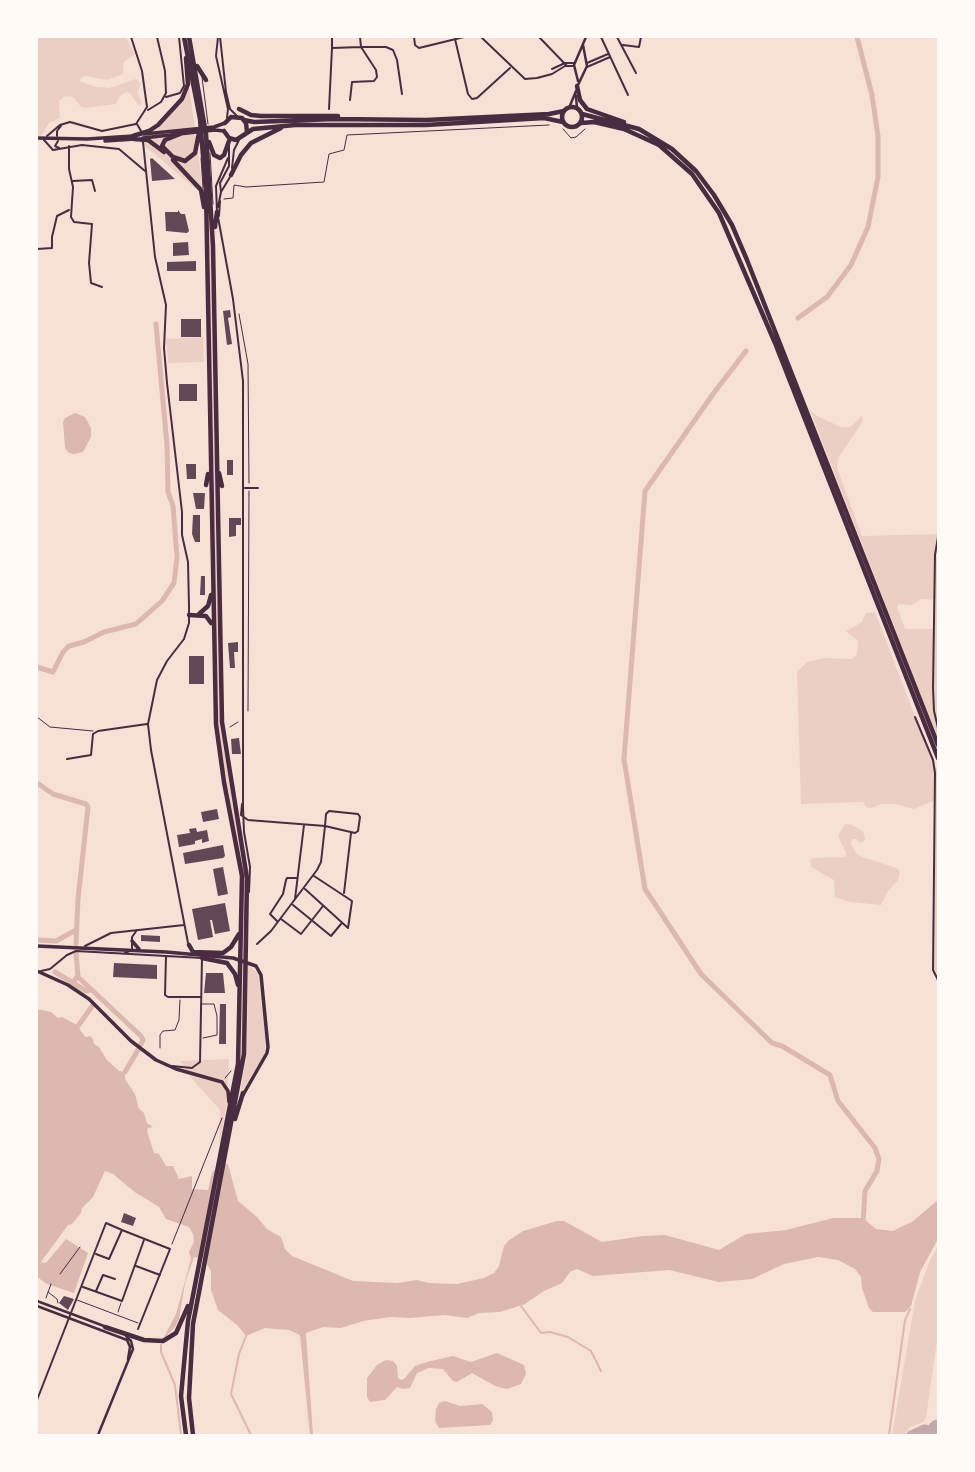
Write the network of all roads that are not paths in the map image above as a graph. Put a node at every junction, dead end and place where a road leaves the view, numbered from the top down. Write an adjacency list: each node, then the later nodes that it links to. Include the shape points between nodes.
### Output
1 (131, 37): 45 (street)
2 (157, 37): 39 (street, via 166,75)
3 (184, 37): 20 (highway); 26 (highway); 39 (street, via 184,86 180,93); 73 (highway)
4 (219, 37): 24 (street); 25 (street)
5 (332, 37): 22 (street)
6 (360, 37): 21 (street)
7 (414, 37): 17 (street, via 418,48)
8 (443, 37): 17 (street)
9 (464, 37): 16 (street)
10 (481, 37): 31 (street)
11 (540, 37): 28 (street)
12 (586, 37): 18 (main road)
13 (601, 37): 23 (street)
14 (617, 37): 19 (street)
15 (641, 37): 19 (street, via 639,47)
16 (455, 39): 17 (street); 31 (street, via 472,99)
17 (445, 41)
18 (583, 45): 29 (main road); 30 (main road)
19 (621, 45): 33 (street)
20 (191, 46): 27 (highway); 32 (lane)
21 (361, 47): 22 (street); 37 (street, via 393,50); 40 (street, via 377,77 352,82)
22 (332, 48): 43 (street)
23 (610, 55): 30 (street); 38 (street)
24 (217, 57): 25 (street); 51 (street, via 228,109)
25 (222, 57): 48 (street, via 230,109)
26 (186, 58): 63 (highway, via 199,133 189,160 177,160 162,146 164,140); 65 (highway, via 188,84 182,99 154,128)
27 (195, 61): 32 (highway); 64 (highway)
28 (566, 64): 29 (street); 31 (street, via 527,79)
29 (575, 64): 30 (main road); 30 (main road, via 580,72); 35 (main road)
30 (586, 65): 35 (main road)
31 (510, 67)
32 (201, 71): 34 (highway); 74 (lane)
33 (636, 73)
34 (206, 80)
35 (577, 85): 36 (main road); 57 (highway, via 587,110)
36 (576, 93): 41 (main road); 44 (main road)
37 (402, 94)
38 (628, 95)
39 (164, 97): 45 (street)
40 (350, 100)
41 (569, 107): 44 (highway); 46 (highway)
42 (239, 109): 49 (highway, via 261,116)
43 (329, 109)
44 (577, 109): 47 (highway)
45 (147, 110): 54 (street)
46 (564, 111): 49 (highway); 55 (highway)
47 (582, 114): 52 (highway); 57 (highway)
48 (238, 116): 50 (highway); 51 (highway)
49 (391, 119): 50 (highway)
50 (244, 120): 62 (highway)
51 (226, 121): 58 (main road)
52 (581, 123): 55 (highway, via 573,128); 113 (highway, via 624,129 659,145 692,174 719,213)
53 (64, 124): 54 (street, via 73,122 102,131); 67 (street); 69 (street, via 57,131)
54 (136, 124): 59 (street)
55 (561, 124): 56 (highway, via 544,118)
56 (285, 126): 62 (highway); 80 (highway, via 251,144)
57 (632, 127): 112 (highway, via 663,142 696,172 732,225)
58 (214, 128): 60 (main road); 61 (main road)
59 (141, 131)
60 (190, 131): 63 (main road); 65 (main road)
61 (224, 131): 70 (highway)
62 (246, 133): 68 (highway)
63 (180, 134): 65 (main road)
64 (206, 134): 74 (highway); 89 (highway)
65 (134, 137): 71 (main road); 86 (highway, via 152,142)
66 (37, 139): 67 (main road)
67 (44, 139): 69 (main road); 75 (street, via 52,150)
68 (240, 139): 70 (highway); 80 (street)
69 (59, 140): 71 (main road); 75 (street, via 55,146)
70 (229, 140): 74 (highway, via 220,158); 77 (street)
71 (69, 142): 75 (street); 78 (street, via 115,148); 82 (street)
72 (143, 142): 76 (street)
73 (203, 145): 86 (lane); 91 (highway)
74 (210, 145): 89 (lane)
75 (60, 149)
76 (144, 153): 78 (street); 79 (street)
77 (228, 158): 81 (street); 88 (street, via 216,186)
78 (133, 161): 79 (street)
79 (145, 171): 105 (street, via 166,305 165,360)
80 (231, 175): 83 (street)
81 (224, 176): 83 (street); 85 (street)
82 (72, 181): 84 (street, via 92,180); 87 (street)
83 (226, 183): 85 (street)
84 (95, 191)
85 (221, 194): 88 (street); 90 (street)
86 (203, 195): 91 (highway)
87 (70, 210): 92 (street, via 57,216 52,248); 93 (street, via 74,222 92,224 91,282)
88 (217, 212): 90 (street); 91 (highway)
89 (212, 220): 91 (highway)
90 (219, 221): 98 (street, via 242,362)
91 (210, 245): 94 (highway); 95 (highway)
92 (37, 249)
93 (102, 287)
94 (211, 438): 96 (highway); 103 (highway)
95 (216, 459): 97 (highway); 103 (highway)
96 (206, 485)
97 (222, 486)
98 (244, 488): 99 (street); 115 (street)
99 (258, 488)
100 (222, 506): 103 (highway)
101 (207, 513): 103 (highway)
102 (938, 537): 110 (street, via 933,688)
103 (215, 551): 104 (highway); 125 (highway, via 222,722 247,868)
104 (212, 563): 105 (highway, via 209,602); 106 (highway)
105 (193, 615): 106 (highway, via 206,616 211,623); 109 (street, via 184,639 157,680)
106 (214, 673): 133 (highway, via 219,752 242,876)
107 (37, 717): 111 (lane, via 50,727)
108 (915, 717): 145 (street, via 935,773 933,970)
109 (148, 724): 111 (street); 131 (street)
110 (938, 727)
111 (95, 732): 114 (street, via 91,755)
112 (938, 745)
113 (938, 758)
114 (67, 759)
115 (244, 819): 116 (street); 125 (street, via 250,881)
116 (304, 824): 117 (street); 120 (street)
117 (325, 826): 118 (street); 118 (street, via 328,812 358,814 358,831); 119 (street, via 321,862)
118 (351, 832): 122 (street)
119 (314, 875): 121 (street); 122 (street)
120 (298, 878): 123 (street); 129 (street, via 287,878 284,894 270,914)
121 (304, 888): 123 (street); 126 (street)
122 (344, 895): 130 (street, via 352,901 348,929)
123 (295, 900): 124 (street)
124 (292, 904): 127 (street); 128 (street)
125 (247, 906): 154 (highway, via 244,1054)
126 (323, 906): 128 (street); 130 (street)
127 (281, 918): 128 (street, via 301,934); 129 (street)
128 (312, 920): 130 (street, via 331,936)
129 (278, 922): 135 (street)
130 (342, 923)
131 (184, 925): 132 (street); 137 (street)
132 (137, 929): 134 (street); 138 (street, via 111,933)
133 (241, 929): 137 (highway, via 223,953 193,951); 149 (highway)
134 (132, 941): 139 (street); 140 (main road)
135 (257, 944)
136 (37, 946): 138 (main road)
137 (189, 946)
138 (84, 949): 139 (main road); 141 (street); 144 (street, via 71,952 50,969)
139 (132, 950): 140 (main road); 141 (street)
140 (141, 950): 142 (main road)
141 (124, 953): 142 (street)
142 (166, 954): 143 (street); 146 (street, via 163,991 168,997); 153 (main road, via 235,958 258,968 267,1053)
143 (202, 958): 147 (street); 149 (highway, via 223,961 233,971)
144 (37, 970): 152 (main road, via 89,999 139,1048)
145 (938, 980)
146 (180, 998): 147 (street); 151 (lane, via 179,1020 175,1030 160,1035)
147 (201, 998): 148 (street)
148 (201, 1003): 150 (street); 150 (lane, via 214,1004 217,1016 214,1038)
149 (239, 1026): 154 (highway)
150 (201, 1038): 152 (street, via 201,1058 196,1066)
151 (160, 1048)
152 (165, 1064): 154 (main road, via 222,1082 228,1091)
153 (243, 1093): 154 (main road); 155 (highway)
154 (229, 1124): 155 (highway)
155 (226, 1148): 163 (highway)
156 (122, 1230): 157 (street); 158 (street, via 109,1259); 158 (street, via 106,1223)
157 (145, 1240): 159 (street); 160 (street, via 170,1249)
158 (95, 1253): 162 (street)
159 (135, 1265): 160 (street); 166 (street)
160 (160, 1275): 170 (street)
161 (115, 1279): 164 (street, via 103,1275)
162 (81, 1287): 164 (street); 165 (street)
163 (196, 1291): 171 (highway, via 182,1323 168,1339 144,1340); 176 (highway, via 183,1362); 177 (highway, via 188,1398)
164 (96, 1292): 166 (street)
165 (76, 1299): 168 (street); 169 (lane)
166 (122, 1301): 169 (lane)
167 (37, 1304): 168 (main road)
168 (70, 1315): 171 (main road); 173 (main road, via 127,1340); 174 (street)
169 (117, 1315): 170 (lane)
170 (140, 1324): 172 (street)
171 (105, 1327): 173 (main road, via 131,1341)
172 (138, 1329)
173 (127, 1362): 175 (main road)
174 (37, 1400)
175 (98, 1435)
176 (186, 1435)
177 (193, 1435)

